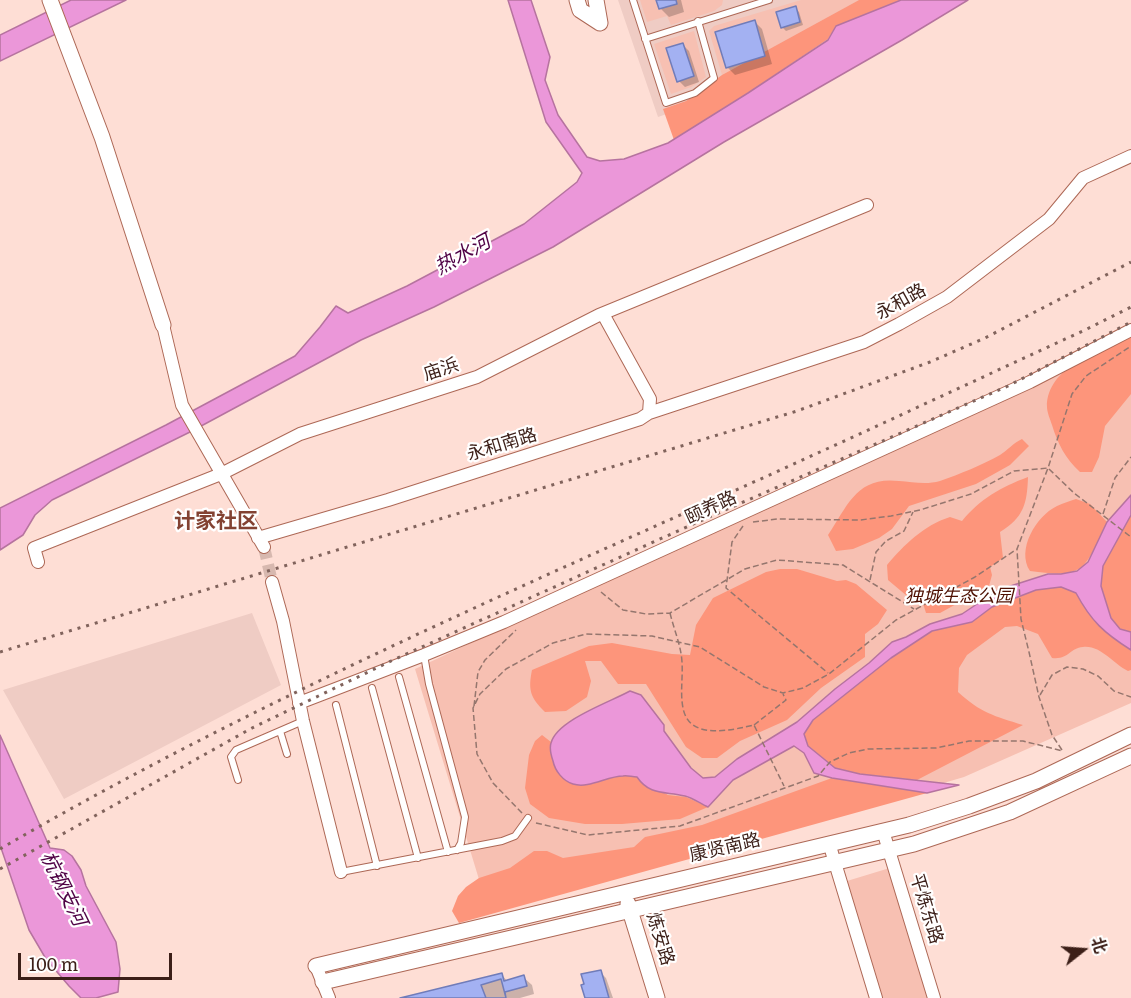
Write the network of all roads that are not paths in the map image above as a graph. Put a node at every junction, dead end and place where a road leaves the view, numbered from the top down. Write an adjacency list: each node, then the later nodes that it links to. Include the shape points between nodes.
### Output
1 (576, 0): 2 (street, via 580,10 600,23)
2 (596, 0)
3 (633, 0): 9 (lane)
4 (733, 0): 7 (lane)
5 (770, 0): 7 (lane)
6 (51, 3): 13 (street, via 102,137)
7 (736, 10): 8 (lane)
8 (698, 21): 9 (lane); 9 (lane, via 714,78 695,93 666,103)
9 (645, 39)
10 (1131, 156): 15 (street, 永和路, via 1083,178 1049,219 947,297 899,324 864,342)
11 (867, 205): 12 (street, 庙浜)
12 (603, 314): 15 (street, via 650,399); 16 (street, 庙浜, via 477,377 300,434)
13 (163, 325): 16 (street, via 182,405)
14 (1131, 330): 19 (street, 颐养路, via 1030,382)
15 (649, 413): 16 (street, 永和南路, via 584,439 261,542)
16 (221, 474): 17 (street, 庙浜, via 34,548)
17 (39, 562)
18 (272, 582): 22 (street)
19 (424, 655): 22 (street, 颐养路); 33 (lane, via 465,817)
20 (399, 677): 35 (lane)
21 (372, 688): 36 (lane)
22 (299, 703): 24 (street)
23 (336, 705): 38 (lane)
24 (303, 721): 25 (lane); 39 (street)
25 (280, 731): 27 (lane); 29 (lane, via 236,750 231,757)
26 (1131, 735): 31 (street, 康贤南路, via 1010,791)
27 (286, 754)
28 (1131, 756): 34 (street, via 1010,812)
29 (238, 780)
30 (528, 818): 33 (lane, via 514,836)
31 (883, 831): 32 (street, 康贤南路); 34 (street, 平炼东路)
32 (830, 843): 37 (street); 40 (street, 康贤南路)
33 (457, 850): 35 (lane)
34 (889, 850): 37 (street); 47 (street, 平炼东路)
35 (448, 852): 36 (lane)
36 (418, 858): 38 (lane)
37 (835, 863): 41 (street); 46 (street)
38 (377, 866): 39 (lane)
39 (341, 872)
40 (625, 892): 41 (street, 炼安路); 42 (street, 康贤南路)
41 (630, 911): 43 (street); 45 (street, 炼安路)
42 (316, 966): 43 (street)
43 (323, 982): 44 (street)
44 (329, 998)
45 (657, 998)
46 (876, 998)
47 (934, 998)

